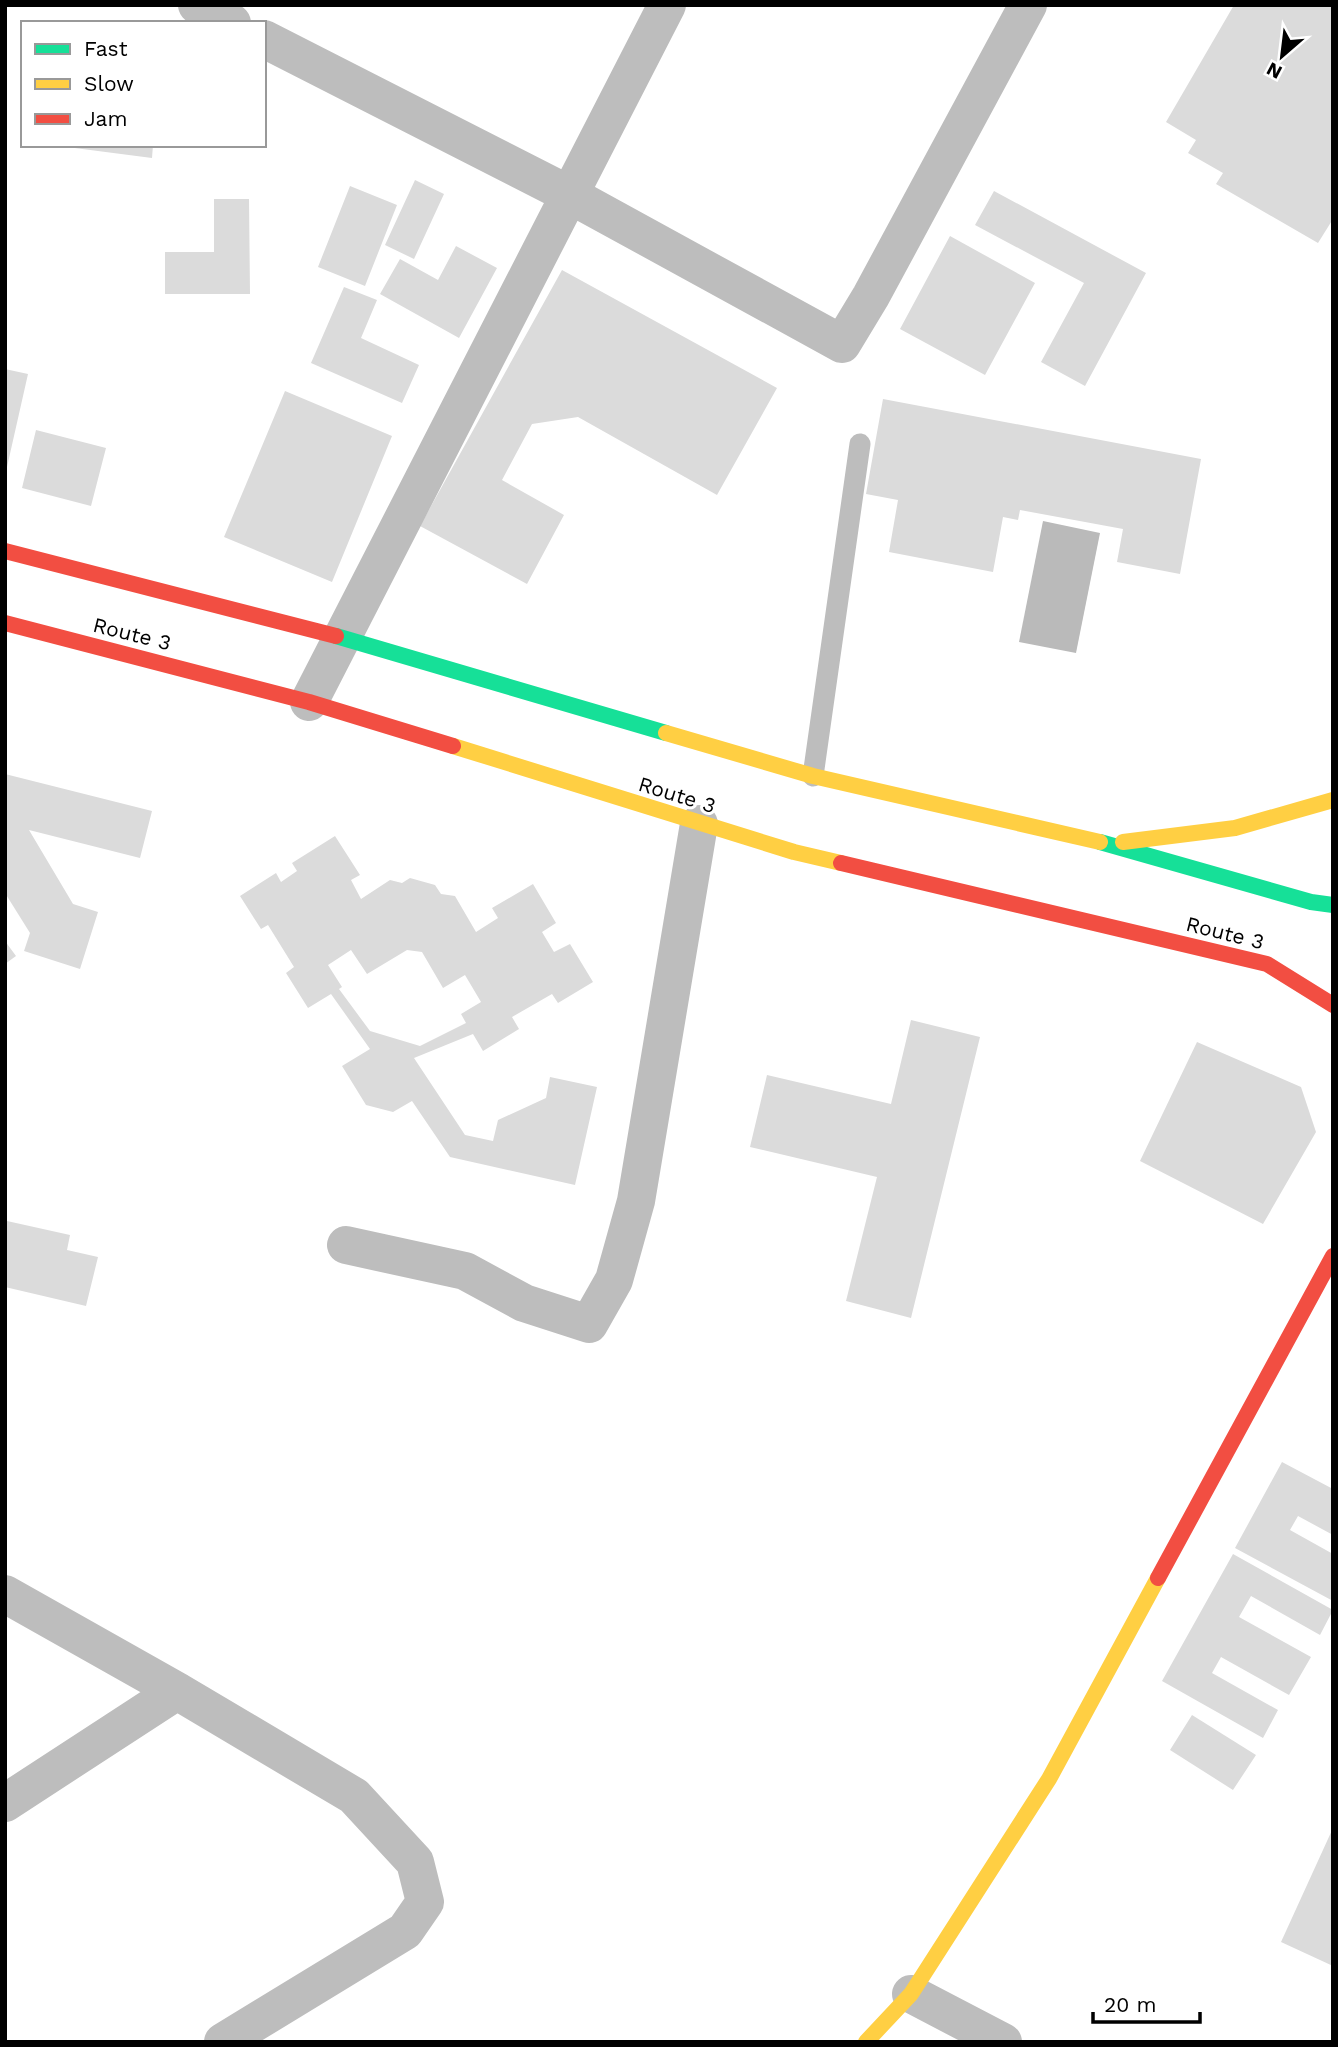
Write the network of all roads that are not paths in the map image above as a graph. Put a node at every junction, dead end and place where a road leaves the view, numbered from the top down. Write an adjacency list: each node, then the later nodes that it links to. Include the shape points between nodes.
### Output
1 (197, 5): 4 (street)
2 (667, 5): 6 (street)
3 (1028, 5): 6 (street, via 842,344)
4 (228, 21)
5 (266, 40): 6 (street)
6 (570, 195): 10 (street)
7 (860, 444): 12 (lane)
8 (5, 551): 10 (main road)
9 (5, 623): 11 (main road, Route 3)
10 (343, 638): 11 (street); 12 (main road)
11 (310, 702): 14 (main road, Route 3)
12 (813, 776): 15 (main road)
13 (1333, 800): 15 (main road, via 1235,828)
14 (699, 824): 17 (main road, Route 3, via 794,852 1267,964); 18 (street, via 636,1201 614,1279 589,1324 524,1303 465,1271)
15 (1108, 844): 16 (main road)
16 (1333, 905)
17 (1333, 1005)
18 (346, 1245)
19 (1333, 1256): 23 (main road, via 1049,1779)
20 (5, 1594): 21 (street)
21 (177, 1691): 22 (street); 24 (street, via 354,1796 415,1862 425,1902 405,1931)
22 (5, 1803)
23 (911, 1994): 25 (main road); 26 (street)
24 (223, 2042)
25 (866, 2042)
26 (1003, 2042)

